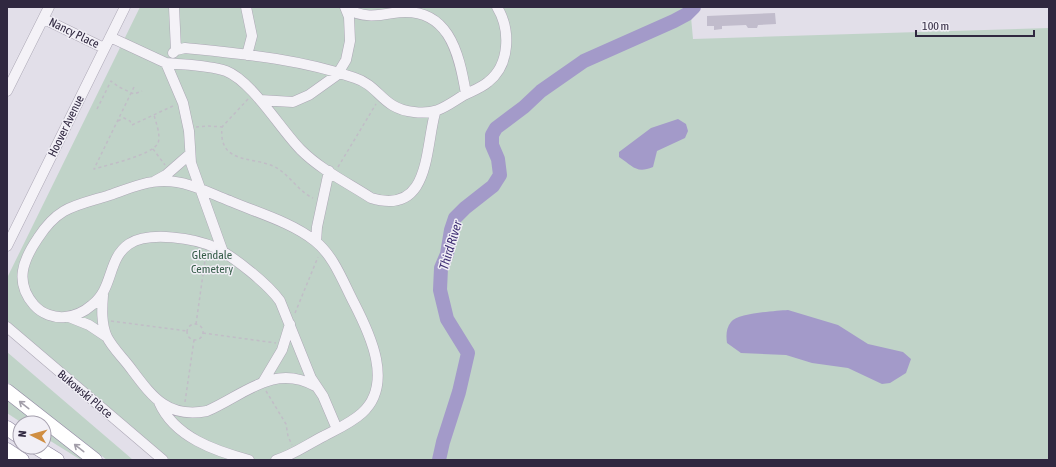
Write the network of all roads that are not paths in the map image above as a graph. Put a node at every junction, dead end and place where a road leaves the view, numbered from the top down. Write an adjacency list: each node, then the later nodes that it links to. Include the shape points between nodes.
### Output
1 (49, 7): 7 (street)
2 (125, 7): 8 (street, Hoover Avenue)
3 (174, 7): 10 (street)
4 (246, 7): 11 (street, via 252,36)
5 (497, 7): 15 (street, via 506,42 502,64 487,83)
6 (346, 8): 13 (street, via 350,41 346,60); 15 (street, via 354,13 371,16 403,12 422,14 438,22 449,35 455,48 463,70)
7 (44, 18): 9 (street, Nancy Place); 14 (street)
8 (110, 37): 9 (street, Hoover Avenue); 12 (street)
9 (104, 48): 23 (street, Hoover Avenue)
10 (176, 50): 11 (street, via 185,48); 12 (street)
11 (247, 54): 13 (street, via 310,64)
12 (171, 64): 16 (street, via 227,71); 18 (street, via 188,128)
13 (338, 73): 16 (street, via 309,95 293,102); 17 (street, via 366,83 397,109)
14 (7, 91)
15 (466, 94): 17 (street)
16 (257, 97): 19 (street, via 301,150)
17 (435, 113): 19 (street, via 426,164 415,187 401,200 389,202 371,198)
18 (190, 154): 20 (street, via 170,172); 21 (street)
19 (331, 173): 22 (street, via 322,201)
20 (152, 182): 21 (street, via 171,182); 26 (street, via 70,206 45,227 27,255 22,270 25,288 33,304 55,317)
21 (200, 189): 22 (street, via 291,227); 24 (street)
22 (319, 245): 34 (street, via 335,266 361,316 375,349 377,362 375,390 370,403 357,417)
23 (7, 246)
24 (223, 252): 25 (street, via 207,245 163,237 139,239 121,251 115,260); 27 (street, via 273,292)
25 (103, 295): 26 (street, via 84,312); 29 (street, via 103,320)
26 (68, 316): 29 (street, via 89,325)
27 (290, 324): 30 (street, via 277,361); 31 (street)
28 (7, 327): 38 (street, Bukowski Place)
29 (107, 337): 33 (street)
30 (262, 382): 31 (street, via 277,378 300,378); 33 (street, via 207,412 174,410)
31 (317, 387): 34 (street)
32 (7, 391): 37 (highway, one-way to 32)
33 (159, 402): 39 (street, via 169,420 192,438)
34 (337, 429): 40 (street)
35 (7, 450): 36 (highway)
36 (22, 460)
37 (95, 460)
38 (163, 460)
39 (249, 460)
40 (276, 460)

